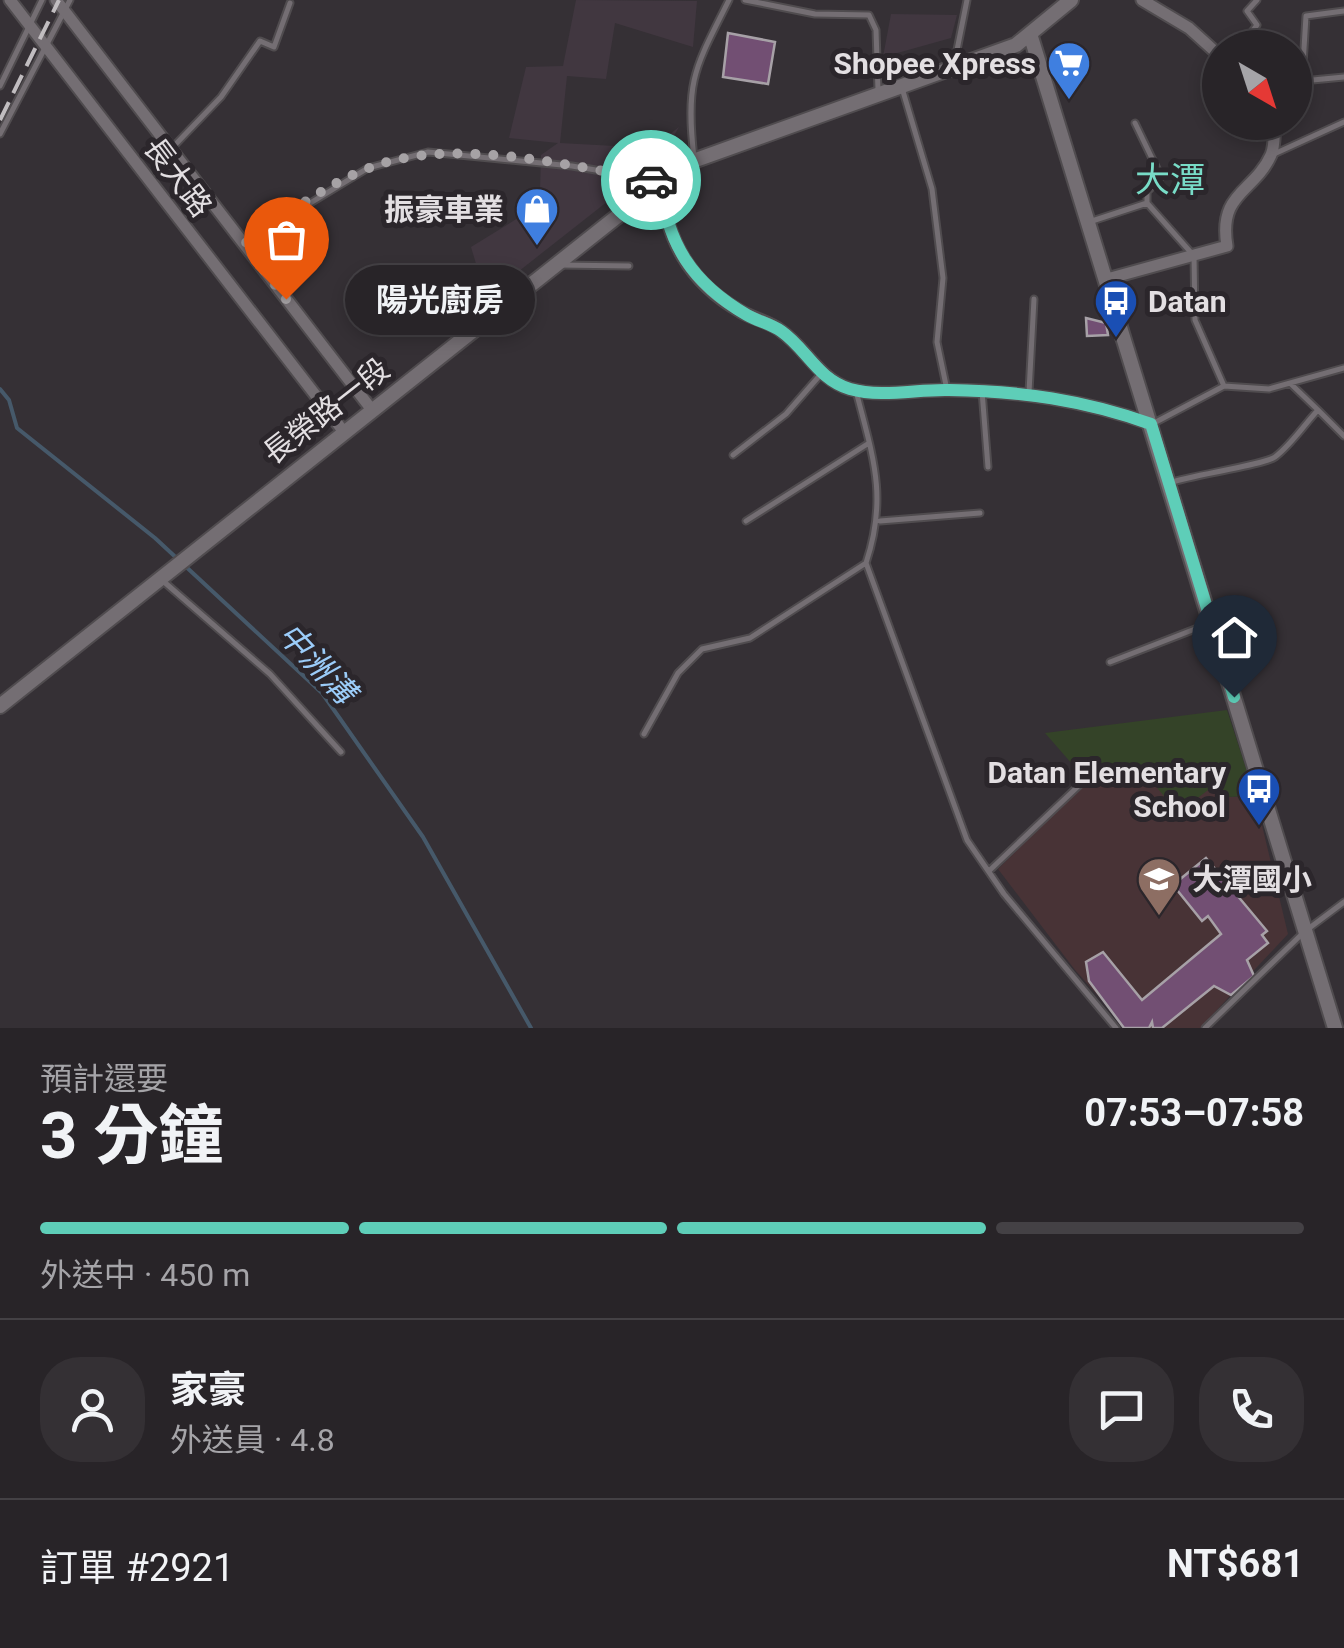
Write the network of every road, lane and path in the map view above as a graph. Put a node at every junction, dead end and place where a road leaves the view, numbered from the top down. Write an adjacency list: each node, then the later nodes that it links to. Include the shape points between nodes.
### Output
1 (10, 0): 12 (street, 長大路)
2 (42, 0): 12 (lane)
3 (729, 0): 28 (lane, via 694,70)
4 (745, 0): 21 (lane, via 815,14 869,15 876,30)
5 (967, 0): 17 (lane)
6 (1072, 0): 14 (street, 長榮路一段)
7 (1142, 0): 15 (street)
8 (1257, 0): 13 (lane, via 1247,11 1257,25)
9 (290, 3): 26 (lane, via 274,47 260,41 221,97)
10 (63, 4): 16 (lane); 26 (street, 長大路)
11 (1344, 11): 18 (lane, via 1306,16 1302,81)
12 (30, 26): 16 (street, 長大路); 19 (lane)
13 (1253, 30)
14 (1031, 37): 17 (street, 長榮路一段); 31 (street)
15 (1202, 40)
16 (46, 46): 24 (lane); 49 (street, 長大路)
17 (954, 68): 20 (street, 長榮路一段)
18 (1344, 78)
19 (0, 86)
20 (902, 86): 21 (street, 長榮路一段); 43 (lane, via 932,189 942,278 937,342)
21 (878, 93): 28 (street, 長榮路一段)
22 (1344, 122): 27 (lane)
23 (1135, 123): 30 (lane, via 1161,178 1146,192)
24 (0, 134)
25 (1273, 140): 27 (street)
26 (171, 149): 32 (street, 長大路)
27 (1271, 155): 33 (street, via 1229,208 1227,246)
28 (694, 158): 29 (street, 長榮路一段)
29 (660, 181): 32 (lane, via 428,152 368,168); 34 (street, 長榮路一段); 39 (street, via 669,230 700,282 781,330)
30 (1148, 203): 31 (lane); 33 (lane)
31 (1089, 222): 36 (street)
32 (244, 244): 46 (street, 長大路)
33 (1194, 256): 36 (street); 41 (lane, via 1195,320)
34 (558, 264): 35 (lane); 46 (street, 長榮路一段)
35 (629, 266)
36 (1107, 279): 48 (street)
37 (1034, 300): 45 (lane)
38 (1344, 368): 40 (lane)
39 (821, 374): 42 (street); 52 (lane, via 786,414)
40 (1291, 384): 41 (lane); 47 (lane)
41 (1224, 386): 48 (lane)
42 (856, 390): 43 (street); 51 (lane)
43 (947, 390): 44 (street)
44 (982, 391): 45 (street); 53 (lane)
45 (1029, 392): 48 (street)
46 (372, 410): 49 (street, 長榮路一段)
47 (1318, 410): 50 (lane); 54 (lane, via 1258,466 1235,465)
48 (1151, 424): 54 (street)
49 (344, 432): 59 (street, 長榮路一段)
50 (1344, 436)
51 (869, 443): 56 (lane); 57 (lane)
52 (733, 454)
53 (988, 467)
54 (1169, 483): 60 (street)
55 (980, 514): 57 (lane)
56 (746, 521)
57 (880, 521): 58 (lane)
58 (866, 563): 63 (lane, via 750,638 702,649 678,673); 66 (lane, via 966,840)
59 (161, 579): 62 (street, 長榮路一段); 64 (lane, via 270,674)
60 (1211, 623): 61 (lane); 68 (street)
61 (1110, 662)
62 (0, 706)
63 (644, 734)
64 (341, 752)
65 (1090, 776): 66 (lane)
66 (990, 870): 70 (lane)
67 (1344, 902): 68 (lane)
68 (1304, 932): 69 (lane); 71 (street)
69 (1207, 1027)
70 (1116, 1028)
71 (1334, 1028)

